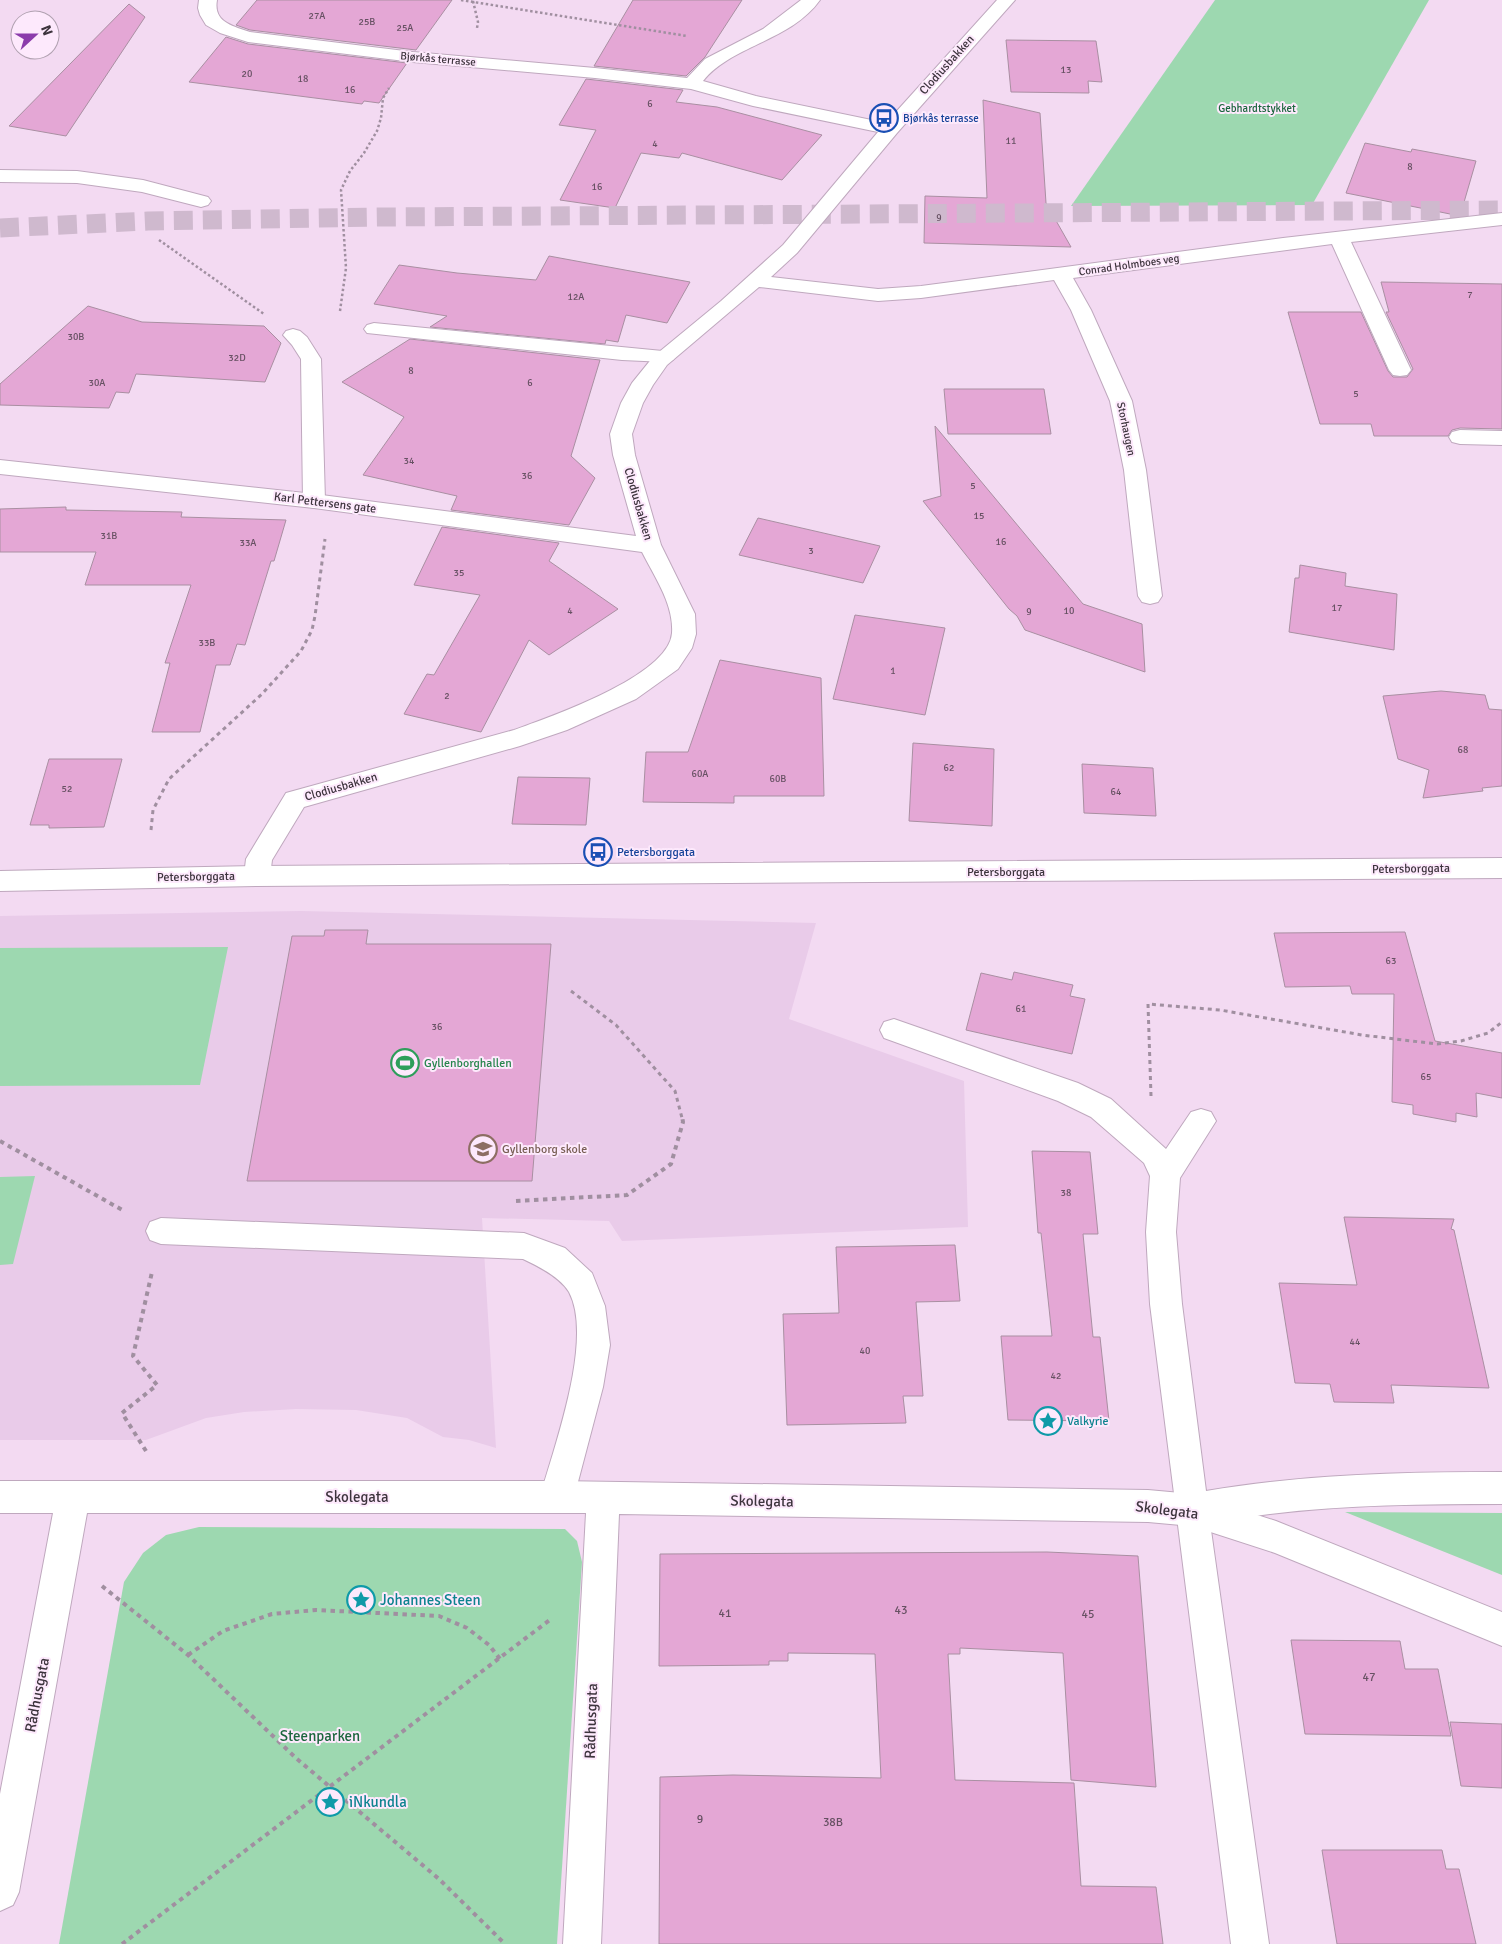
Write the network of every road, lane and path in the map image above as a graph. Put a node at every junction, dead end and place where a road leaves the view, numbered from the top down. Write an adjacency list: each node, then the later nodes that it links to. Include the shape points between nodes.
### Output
1 (208, 0): 6 (street, Bjørkås terrasse, via 208,16 216,25 248,37)
2 (461, 0): 5 (path)
3 (811, 0): 5 (street, via 782,24)
4 (1006, 0): 8 (street, Clodiusbakken)
5 (743, 46): 7 (street, via 722,55 697,74)
6 (406, 56): 7 (street, Bjørkås terrasse); 16 (path, via 384,98 377,131 341,190 346,268)
7 (692, 84): 8 (street, Bjørkås terrasse, via 753,101)
8 (890, 129): 15 (street, Clodiusbakken, via 790,250)
9 (0, 176): 10 (street, via 77,177 144,186)
10 (201, 201)
11 (1502, 219): 12 (street, Conrad Holmboes veg)
12 (1339, 237): 14 (street, Conrad Holmboes veg); 20 (street)
13 (159, 240): 18 (path)
14 (1061, 274): 15 (street, Conrad Holmboes veg, via 878,295); 26 (street, Storhaugen, via 1081,310 1120,401 1135,470)
15 (756, 281): 19 (street, Clodiusbakken)
16 (340, 316)
17 (374, 329): 19 (street)
18 (293, 335): 24 (street, via 311,359)
19 (666, 356): 25 (street, Clodiusbakken, via 643,383 621,434)
20 (1400, 370)
21 (1460, 437): 22 (street)
22 (1502, 438)
23 (0, 467): 24 (street, Karl Pettersens gate)
24 (321, 502): 25 (street, Karl Pettersens gate); 27 (path, via 312,630 290,666 170,779 153,810)
25 (650, 546): 29 (street, Clodiusbakken, via 683,614 684,634 680,648 669,663 626,694 558,724 295,800 259,859)
26 (1150, 596)
27 (151, 830)
28 (1502, 868): 29 (street, Petersborggata)
29 (257, 876): 30 (street, Petersborggata)
30 (0, 881)
31 (571, 991): 38 (path, via 616,1025 674,1091 683,1122 676,1147 671,1164 627,1195)
32 (1502, 1022): 34 (path, via 1488,1033 1437,1044 1362,1035 1220,1010 1148,1004)
33 (894, 1030): 37 (street, via 1068,1092 1101,1108 1154,1154)
34 (1149, 1048)
35 (1201, 1121): 37 (street)
36 (0, 1141): 39 (path)
37 (1166, 1175): 46 (street, via 1161,1232 1165,1295)
38 (512, 1201)
39 (161, 1232): 40 (path, via 133,1356 157,1385 122,1413); 43 (street, via 524,1246 554,1258 581,1283 590,1306 594,1345 587,1387)
40 (146, 1451)
41 (1502, 1488): 46 (street, via 1333,1493 1238,1500)
42 (0, 1497): 44 (street, Skolegata)
43 (557, 1497): 44 (street, Skolegata); 45 (street, Skolegata)
44 (73, 1498): 47 (street, Rådhusgata)
45 (603, 1499): 46 (street, Skolegata, via 1148,1506); 48 (street, Rådhusgata)
46 (1192, 1510): 49 (street, Skolegata, via 1276,1537); 57 (street)
47 (63, 1554): 50 (path); 53 (street, Rådhusgata)
48 (597, 1584): 51 (path); 56 (street, Rådhusgata)
49 (1502, 1629)
50 (188, 1655): 51 (path, via 223,1631 272,1614 316,1610 439,1616 467,1628 489,1645); 52 (path, via 297,1759)
51 (500, 1659): 52 (path)
52 (331, 1786): 54 (path); 55 (path, via 440,1879)
53 (0, 1892)
54 (122, 1944)
55 (505, 1944)
56 (582, 1944)
57 (1250, 1944)

